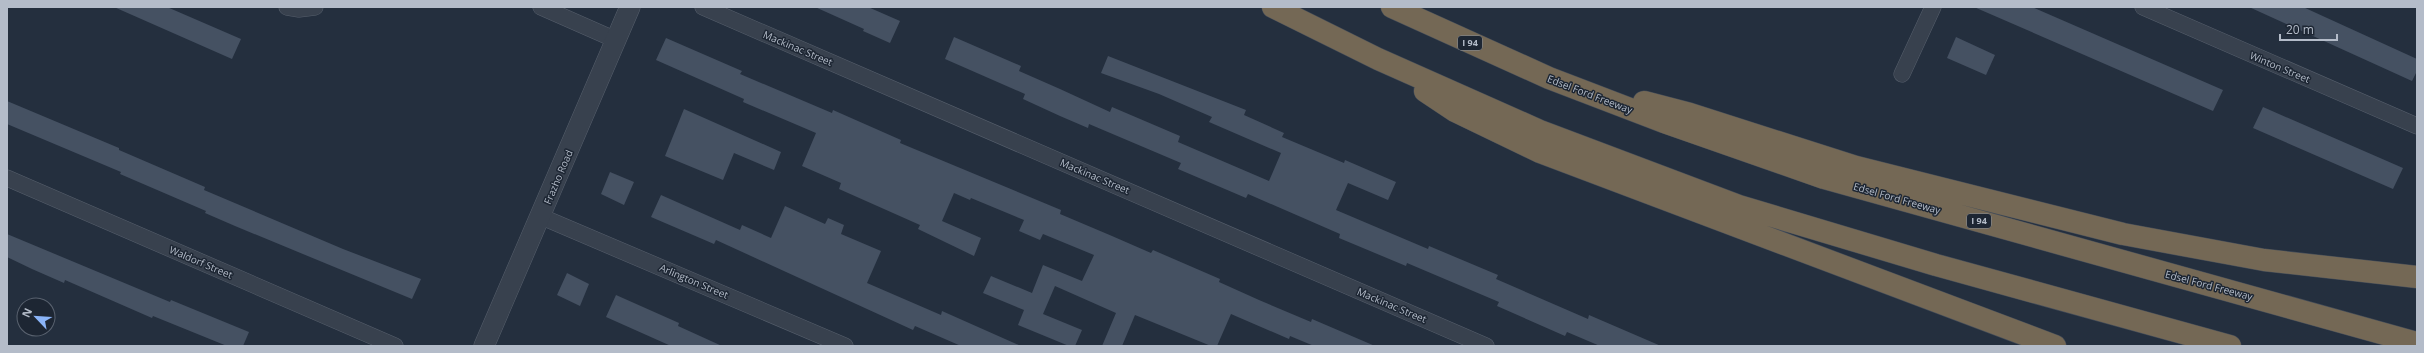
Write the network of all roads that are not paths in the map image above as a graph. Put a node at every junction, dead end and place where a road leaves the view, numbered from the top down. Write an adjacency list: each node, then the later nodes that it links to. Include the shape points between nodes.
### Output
1 (287, 7): 2 (street)
2 (315, 7)
3 (541, 7): 10 (street)
4 (630, 7): 10 (street, Frazho Road)
5 (703, 7): 22 (street, Mackinac Street)
6 (1273, 7): 11 (highway)
7 (1392, 7): 13 (highway, Edsel Ford Freeway / I 94)
8 (1932, 7): 12 (street)
9 (2143, 7): 14 (street, Winton Street)
10 (616, 40): 16 (street, Frazho Road)
11 (1378, 59): 23 (highway, via 1455,111 1540,152); 24 (highway, via 1540,131 1739,206 1936,265)
12 (1902, 74)
13 (1549, 78): 17 (highway, via 1690,114 1856,167 2123,234 2256,259); 18 (highway, Edsel Ford Freeway / I 94, via 1664,122 1824,178)
14 (2417, 126)
15 (7, 178): 19 (street, Waldorf Street)
16 (542, 217): 20 (street, Frazho Road); 21 (street, Arlington Street)
17 (2417, 277)
18 (2417, 343)
19 (395, 346)
20 (484, 346)
21 (845, 346)
22 (1486, 346)
23 (2055, 346)
24 (2230, 346)

